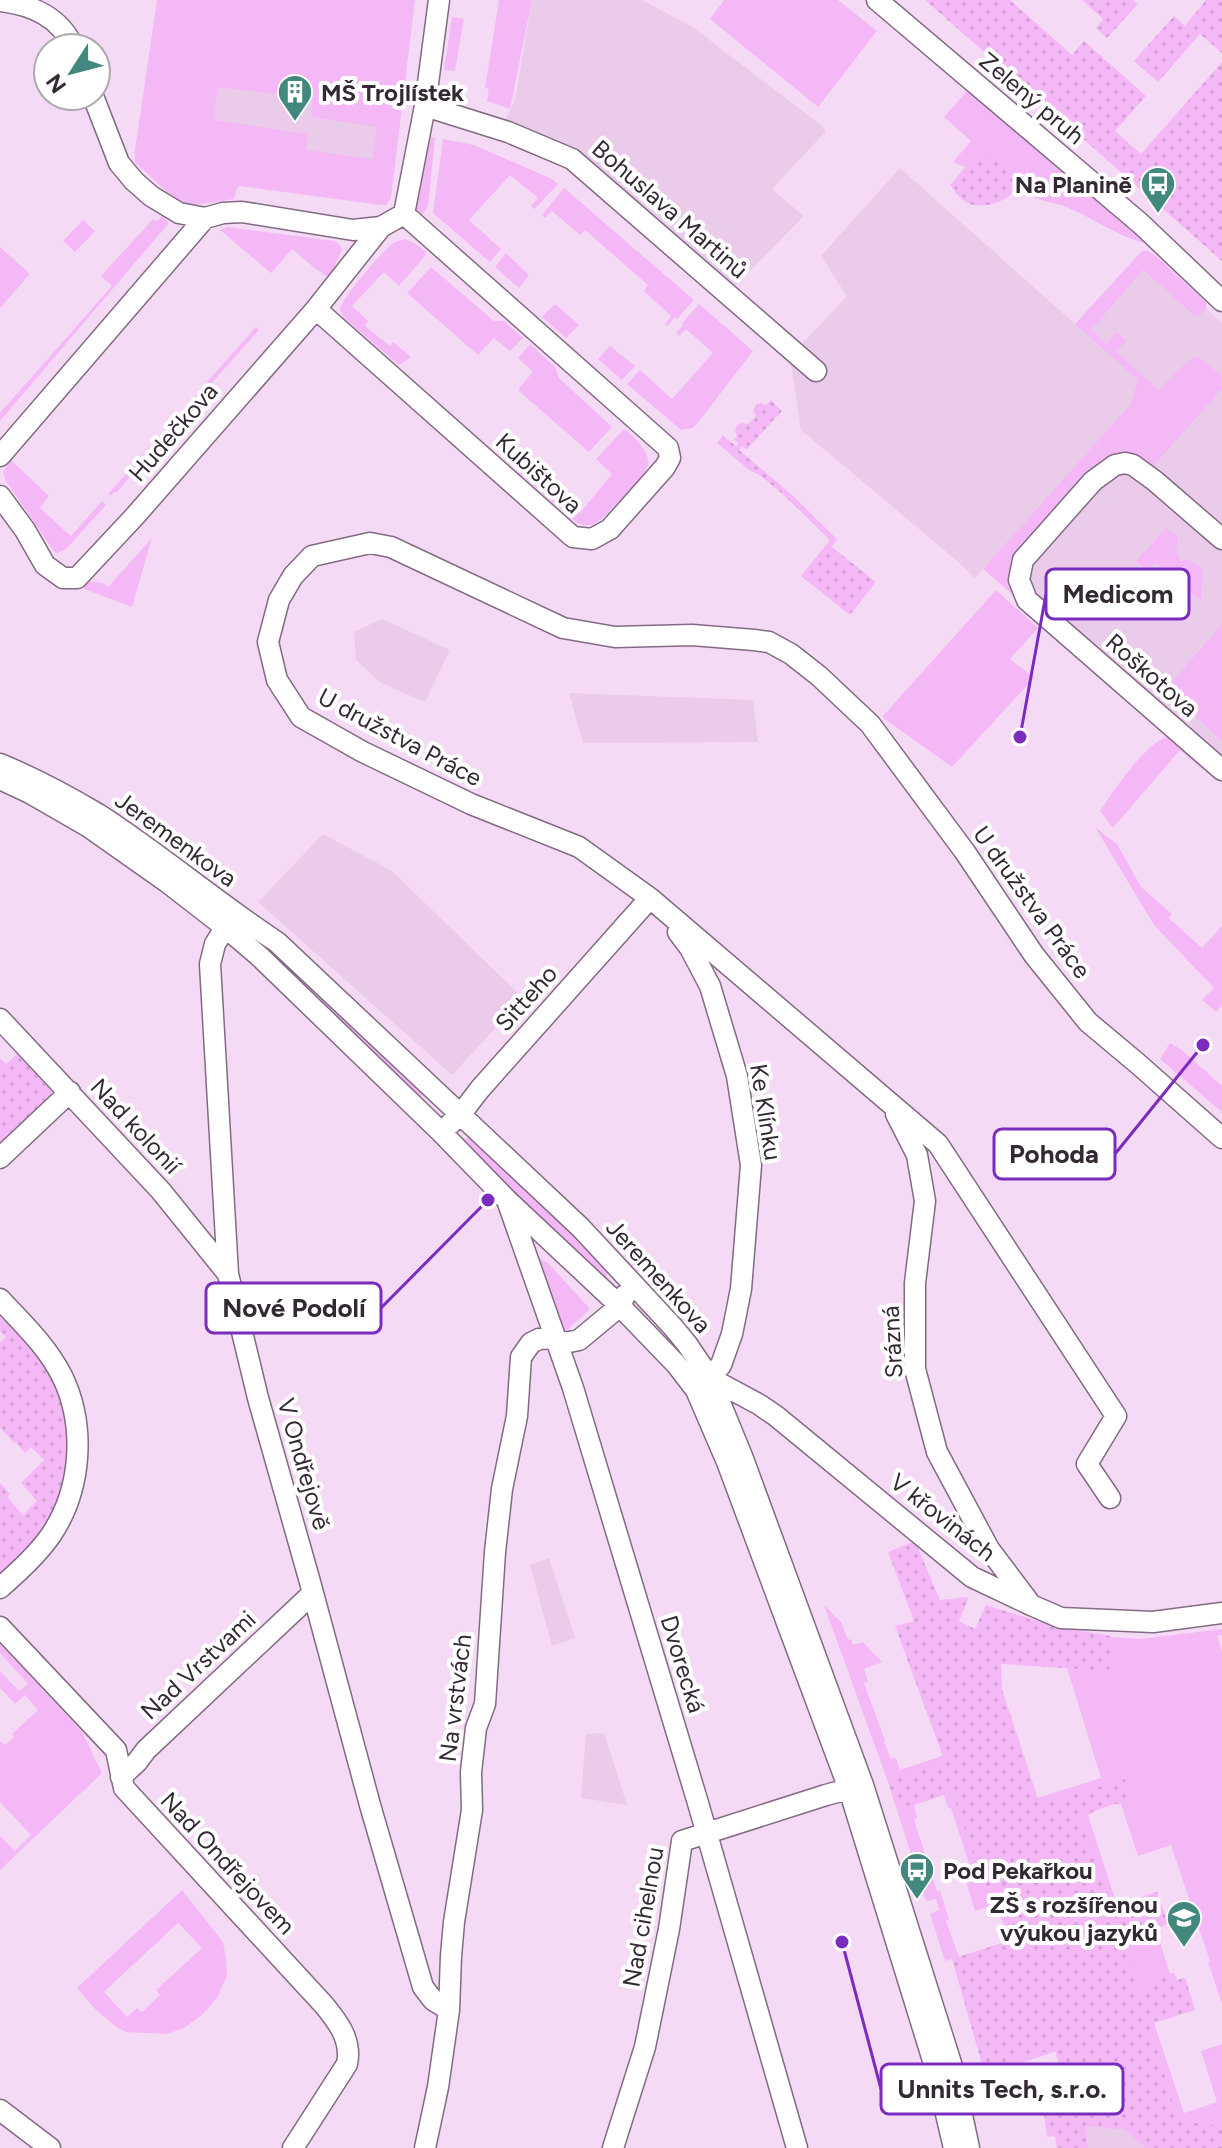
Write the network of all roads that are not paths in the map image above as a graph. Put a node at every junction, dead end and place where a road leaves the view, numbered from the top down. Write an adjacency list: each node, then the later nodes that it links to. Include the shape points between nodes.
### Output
1 (439, 0): 5 (street)
2 (877, 0): 10 (street, Zelený pruh, via 1141,224)
3 (0, 1): 4 (street, via 45,14)
4 (67, 32)
5 (425, 106): 7 (street); 12 (street, Bohuslava Martinů, via 572,159)
6 (99, 112): 8 (street, via 119,163 134,181 179,213)
7 (404, 214): 9 (street, Hudečkova); 11 (street, Kubištova, via 668,448 665,467 610,529 592,539 573,537)
8 (205, 218): 9 (street, Hudečkova, via 242,212 353,230); 13 (street)
9 (381, 227): 11 (street, Hudečkova)
10 (1222, 301)
11 (316, 309): 14 (street, Hudečkova, via 77,578 63,578 45,565)
12 (816, 371)
13 (0, 456)
14 (0, 496)
15 (1222, 539): 17 (street, Roškotova, via 1133,465 1115,465 1093,481 1023,560 1019,580 1032,605)
16 (0, 764): 20 (street, Jeremenkova, via 98,815)
17 (1222, 770)
18 (0, 779): 20 (street, Jeremenkova, via 89,827)
19 (650, 898): 23 (street, U družstva Práce); 24 (street, Sitteho); 26 (street, U družstva Práce, via 579,847 471,804 301,717 277,680 268,642 279,600 312,556 370,543 391,547 563,628 615,637 754,640 791,654 870,724 1034,955 1088,1022); 34 (street, Ke Klínku, via 690,948 710,986 737,1076 751,1165 738,1304 727,1352)
20 (230, 920): 24 (street, Jeremenkova, via 277,942); 25 (street, Jeremenkova, via 259,956); 29 (street, V Ondřejově, via 210,964)
21 (0, 1019): 22 (street, Nad kolonií)
22 (70, 1092): 27 (street); 29 (street, Nad kolonií)
23 (890, 1103): 35 (street, U družstva Práce, via 938,1144 1116,1416 1087,1464); 38 (street, Srázná, via 917,1155 925,1201 915,1283 915,1369 937,1452 989,1549)
24 (460, 1115): 25 (street, Sitteho); 30 (street, Jeremenkova)
25 (441, 1132): 28 (street, Jeremenkova)
26 (1222, 1138)
27 (0, 1158)
28 (507, 1200): 32 (street, Jeremenkova); 33 (street, Dvorecká)
29 (228, 1274): 37 (street, V Ondřejově)
30 (624, 1275): 32 (street); 34 (street, Jeremenkova, via 687,1344)
31 (0, 1299): 36 (street, via 41,1343 62,1376 74,1410 79,1454 67,1504 51,1534)
32 (620, 1306): 33 (street, Na vrstvách, via 579,1340 564,1343); 34 (street, Jeremenkova)
33 (554, 1338): 43 (street, Dvorecká); 44 (street, Na vrstvách, via 531,1343 521,1357 517,1416 500,1504 485,1704 476,1728)
34 (703, 1384): 38 (street, V křovinách, via 760,1405 972,1577); 42 (street, Jeremenkova, via 742,1456)
35 (1110, 1498)
36 (0, 1588)
37 (313, 1593): 41 (street, Nad Vrstvami); 44 (street, V Ondřejově, via 423,1987)
38 (1031, 1605): 39 (street, V křovinách, via 1061,1618 1153,1622)
39 (1222, 1613)
40 (0, 1627): 41 (street, Nad Ondřejovem, via 116,1750)
41 (121, 1777): 48 (street, Nad Ondřejovem, via 124,1788 341,2028 347,2064)
42 (856, 1787): 43 (street, Nad cihelnou); 45 (street, Jeremenkova)
43 (707, 1833): 50 (street, Nad cihelnou, via 682,1841 645,2047); 51 (street, Dvorecká)
44 (449, 2010): 49 (street, Na vrstvách)
45 (943, 2065): 52 (street, Jeremenkova); 53 (street, Jeremenkova)
46 (0, 2110): 47 (street)
47 (50, 2148)
48 (293, 2148)
49 (425, 2148)
50 (613, 2148)
51 (797, 2148)
52 (954, 2148)
53 (969, 2148)

